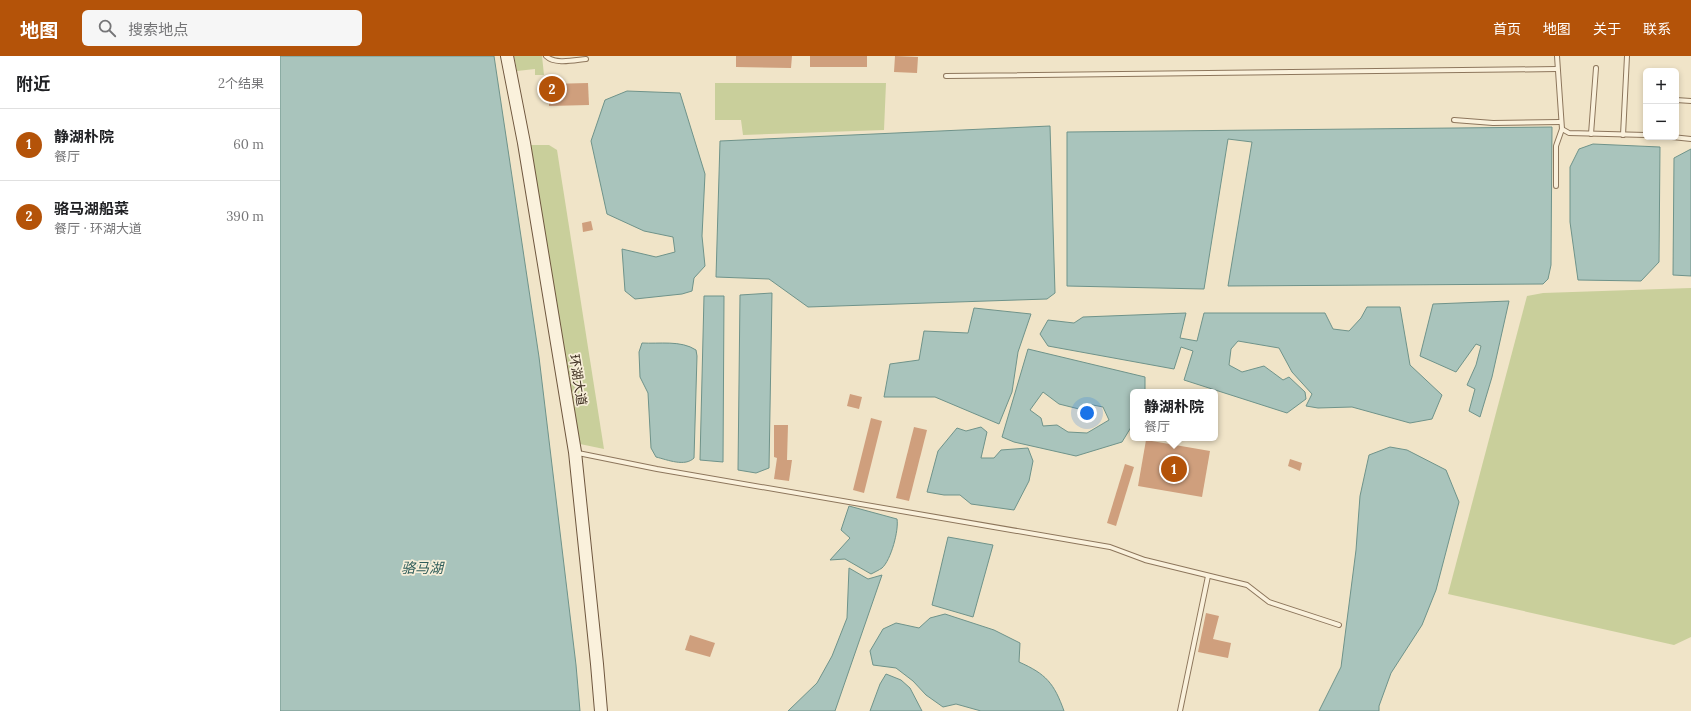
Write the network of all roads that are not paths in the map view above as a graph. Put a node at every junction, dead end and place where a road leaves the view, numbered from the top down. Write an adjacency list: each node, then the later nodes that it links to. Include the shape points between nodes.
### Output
1 (507, 56): 20 (main road, 环湖大道, via 526,151)
2 (546, 56): 5 (lane, via 558,60)
3 (1557, 56): 7 (lane)
4 (1627, 56): 15 (lane)
5 (586, 59)
6 (1596, 68): 14 (lane)
7 (1557, 69): 8 (lane); 12 (lane)
8 (946, 76)
9 (1679, 100): 10 (lane)
10 (1691, 101)
11 (1454, 120): 12 (lane, via 1493,123)
12 (1560, 122): 13 (lane)
13 (1562, 129): 14 (lane, via 1569,133); 19 (lane, via 1556,146)
14 (1591, 134): 15 (lane)
15 (1623, 135): 16 (lane)
16 (1643, 135)
17 (1679, 137): 18 (lane)
18 (1691, 138)
19 (1556, 186)
20 (575, 452): 21 (lane, via 657,469 1110,547 1145,560); 23 (main road, 环湖大道)
21 (1208, 576): 22 (lane, via 1247,585 1270,602); 24 (lane)
22 (1339, 625)
23 (601, 711)
24 (1180, 711)

